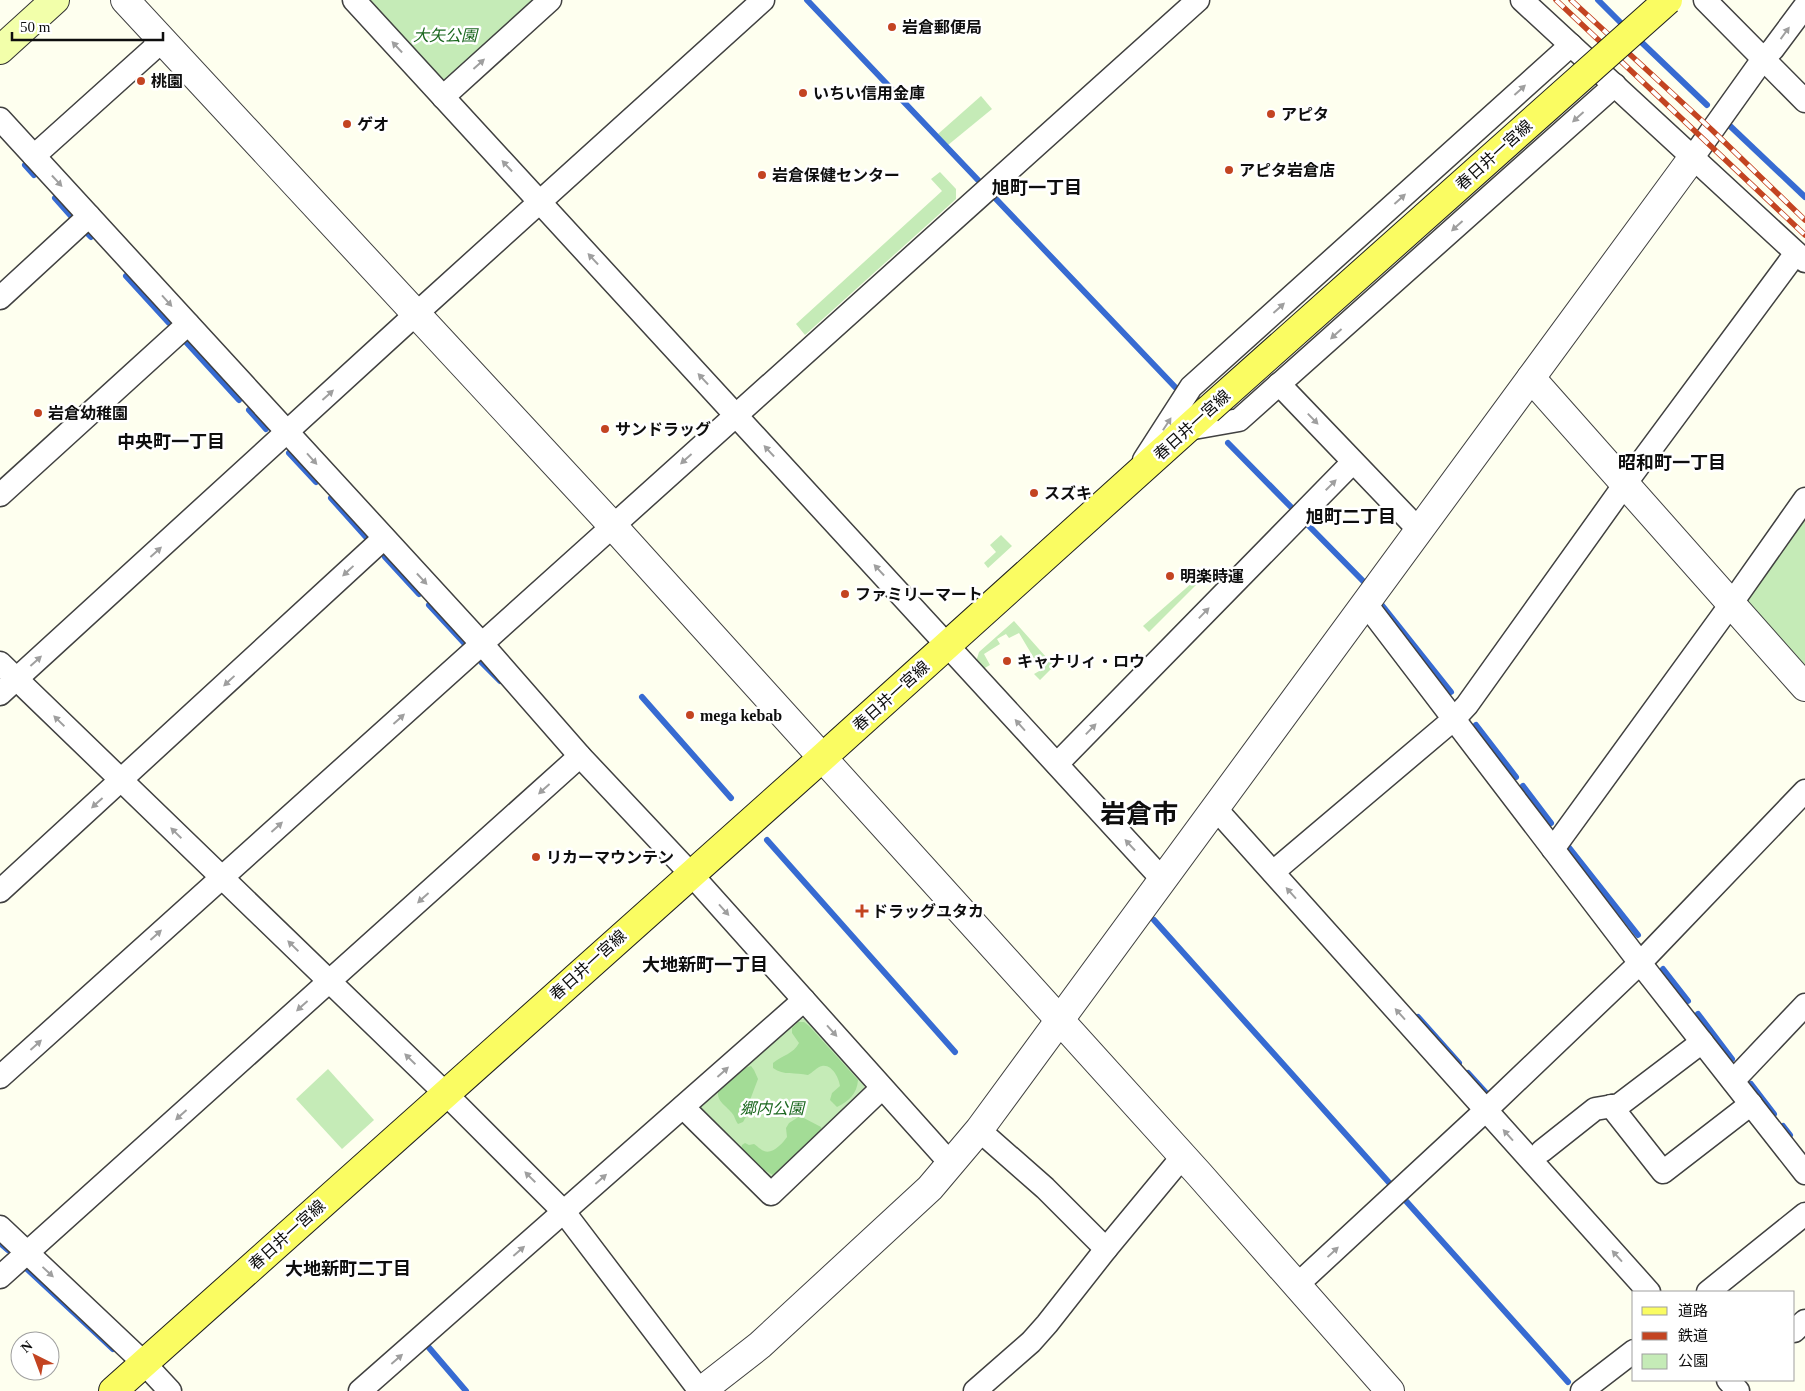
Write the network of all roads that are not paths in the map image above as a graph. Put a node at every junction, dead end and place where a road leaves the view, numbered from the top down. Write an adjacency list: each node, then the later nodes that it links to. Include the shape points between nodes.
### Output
1 (55, 0): 13 (main road)
2 (126, 0): 11 (street)
3 (354, 0): 16 (street, one-way to 3)
4 (550, 0): 16 (street, one-way to 4)
5 (763, 0): 21 (street)
6 (1198, 0): 29 (street)
7 (1522, 0): 12 (street)
8 (1668, 0): 30 (main road, 春日井一宮線, bridge)
9 (1707, 1): 14 (street)
10 (1805, 6): 14 (street, one-way to 10)
11 (162, 41): 19 (street); 25 (street)
12 (1571, 45): 15 (street); 33 (street, one-way to 12, via 1191,387)
13 (0, 50)
14 (1763, 59): 17 (street); 20 (street)
15 (1614, 85): 20 (street); 28 (street, one-way to 28)
16 (443, 97): 21 (street, one-way to 16)
17 (1805, 101)
18 (0, 119): 19 (street)
19 (34, 156): 22 (street, one-way to 22)
20 (1693, 157): 23 (street); 27 (street)
21 (540, 202): 25 (street); 29 (street, one-way to 21)
22 (89, 216): 24 (street); 26 (street, one-way to 26)
23 (1800, 257): 34 (street)
24 (0, 298)
25 (417, 313): 31 (street, one-way to 25); 37 (street)
26 (188, 324): 31 (street); 35 (street)
27 (1531, 378): 34 (street); 38 (street)
28 (1279, 384): 30 (street, via 1239,420); 32 (street, one-way to 32)
29 (736, 415): 37 (street, one-way to 37); 43 (street, one-way to 29)
30 (1188, 429): 33 (main road, 春日井一宮線)
31 (287, 432): 39 (street, one-way to 39); 45 (street, one-way to 31)
32 (1353, 462): 38 (street); 51 (street, one-way to 32)
33 (1131, 479): 43 (main road, 春日井一宮線)
34 (1625, 484): 41 (street); 48 (street, via 1467,706)
35 (0, 495)
36 (1805, 500): 41 (street)
37 (612, 525): 42 (street); 50 (street)
38 (1419, 530): 40 (street)
39 (384, 538): 42 (street, one-way to 42); 52 (street, one-way to 52)
40 (1366, 604): 48 (street); 54 (street)
41 (1731, 604): 46 (street); 55 (street)
42 (482, 644): 49 (street); 58 (street, one-way to 42)
43 (947, 645): 50 (main road, 春日井一宮線); 51 (street, one-way to 43)
44 (0, 663): 45 (street)
45 (16, 679): 47 (street); 52 (street, one-way to 45)
46 (1805, 687)
47 (0, 694)
48 (1454, 719): 55 (street); 56 (street)
49 (580, 756): 57 (street); 62 (street, one-way to 62)
50 (822, 758): 57 (main road, 春日井一宮線); 65 (street)
51 (1057, 764): 59 (street, one-way to 51)
52 (121, 781): 58 (street, one-way to 52); 60 (street, one-way to 60)
53 (1805, 791): 61 (street)
54 (1216, 809): 56 (street); 59 (street)
55 (1553, 848): 61 (street)
56 (1273, 872): 74 (street, one-way to 56)
57 (692, 874): 63 (street, one-way to 63); 70 (main road, 春日井一宮線)
58 (221, 877): 62 (street, one-way to 58); 67 (street, one-way to 58)
59 (1163, 880): 65 (street)
60 (0, 891)
61 (1640, 963): 66 (street); 74 (street)
62 (330, 982): 70 (street, one-way to 62); 84 (street, one-way to 84)
63 (804, 1000): 69 (street, one-way to 69); 72 (street, one-way to 63)
64 (1805, 1005): 68 (street)
65 (1060, 1021): 75 (street); 77 (street)
66 (1702, 1042): 68 (street); 73 (street, via 1619,1105)
67 (0, 1077)
68 (1733, 1081): 71 (street)
69 (882, 1088): 72 (street, via 771,1194); 78 (street)
70 (445, 1093): 80 (street, one-way to 70); 92 (main road, 春日井一宮線)
71 (1751, 1104): 73 (street, via 1664,1172); 79 (street)
72 (683, 1106): 80 (street, one-way to 72)
73 (1611, 1106): 76 (street, via 1595,1109)
74 (1486, 1110): 86 (street, one-way to 74); 87 (street, one-way to 74)
75 (979, 1130): 78 (street); 83 (street, via 1045,1188)
76 (1542, 1151)
77 (1183, 1156): 83 (street); 86 (street)
78 (950, 1164): 93 (street, via 930,1188 760,1345)
79 (1805, 1173)
80 (564, 1212): 93 (street); 96 (street, one-way to 80)
81 (1805, 1214): 88 (street)
82 (0, 1227): 84 (street)
83 (1106, 1249): 97 (street, via 1047,1324)
84 (27, 1253): 85 (street); 92 (street, one-way to 92)
85 (0, 1277)
86 (1298, 1285): 98 (street)
87 (1648, 1291)
88 (1709, 1291)
89 (1805, 1320): 90 (street)
90 (1795, 1330)
91 (1632, 1353): 99 (street)
92 (144, 1363): 94 (main road, 春日井一宮線); 95 (street)
93 (706, 1390)
94 (113, 1391)
95 (170, 1391)
96 (360, 1391)
97 (975, 1391)
98 (1390, 1391)
99 (1582, 1391)

